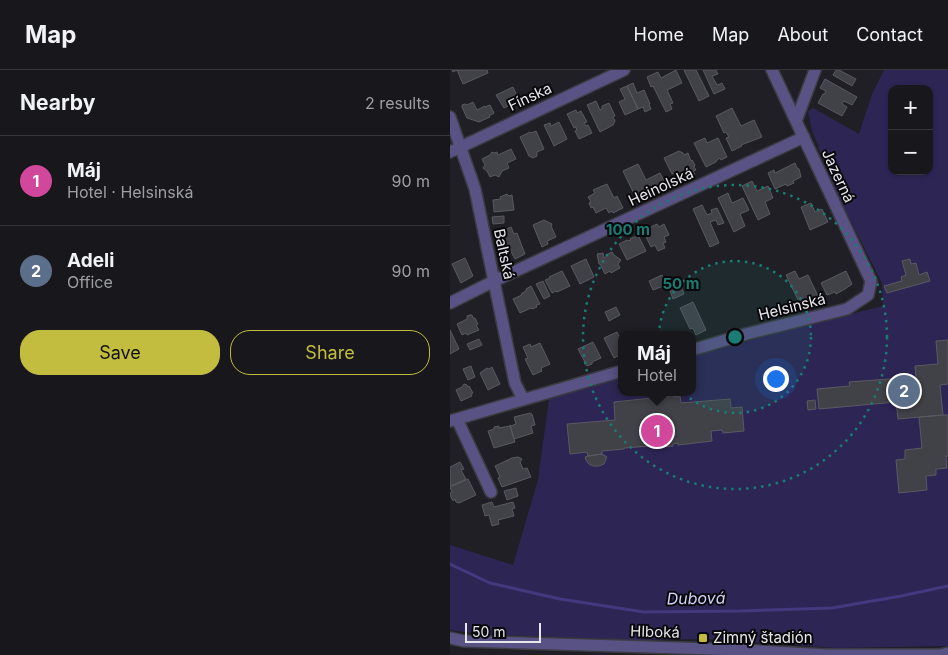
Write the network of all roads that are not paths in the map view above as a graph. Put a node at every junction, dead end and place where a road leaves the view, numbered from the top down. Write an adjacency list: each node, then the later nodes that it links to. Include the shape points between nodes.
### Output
1 (624, 70): 7 (street, Fínska)
2 (772, 70): 5 (street, Jazerná)
3 (815, 70): 5 (street)
4 (450, 116): 7 (street, Baltská)
5 (796, 121): 6 (street, Jazerná)
6 (804, 137): 8 (street, Heinolská); 9 (street, Jazerná, via 871,281)
7 (455, 149): 8 (street, Baltská, via 475,189)
8 (494, 281): 10 (street, Heinolská); 13 (street, Baltská, via 515,383)
9 (868, 295): 11 (street, Helsinská, via 847,308)
10 (450, 303)
11 (696, 349)
12 (618, 372): 13 (street)
13 (524, 399): 14 (street)
14 (453, 420): 15 (street)
15 (491, 492)
16 (450, 638): 17 (street, Hlboká, via 826,655)
17 (948, 653)

